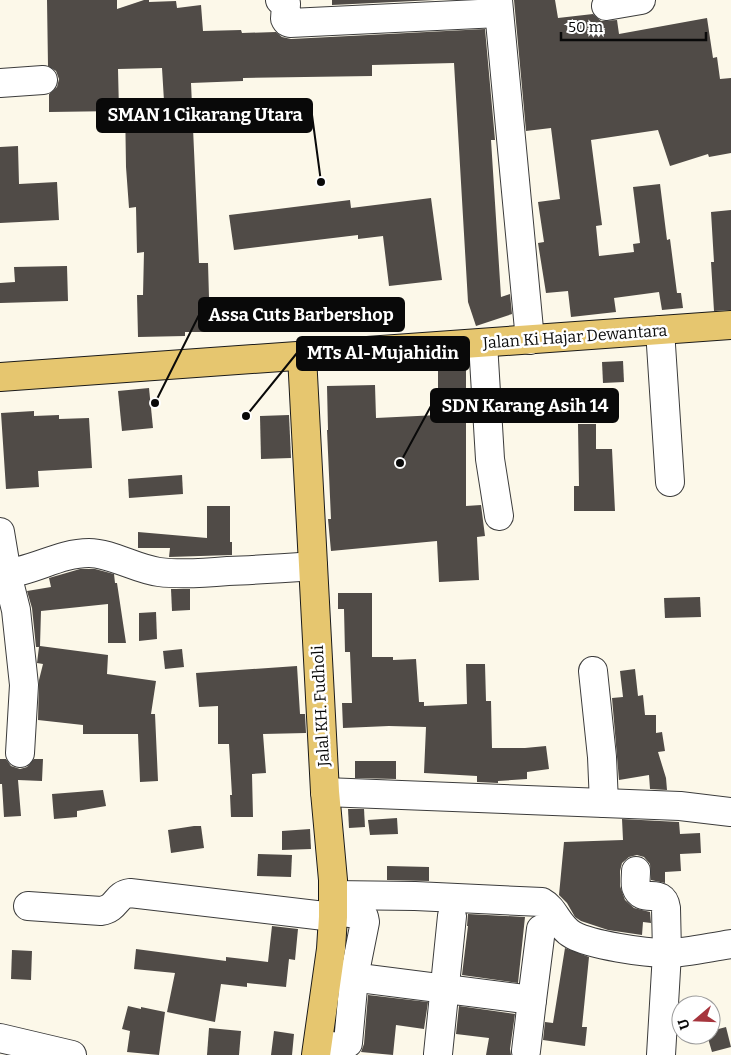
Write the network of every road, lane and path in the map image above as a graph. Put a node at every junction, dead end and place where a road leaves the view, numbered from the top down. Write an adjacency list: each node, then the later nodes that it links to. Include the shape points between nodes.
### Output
1 (280, 0): 5 (street, via 286,4 285,18 290,23)
2 (641, 0): 4 (street)
3 (499, 6): 5 (street); 10 (street)
4 (606, 6)
5 (375, 10)
6 (43, 80): 7 (street)
7 (0, 83)
8 (731, 325): 9 (main road, Jalan Ki Hajar Dewantara)
9 (660, 330): 10 (main road, Jalan Ki Hajar Dewantara); 14 (street)
10 (530, 340): 11 (main road, Jalan Ki Hajar Dewantara)
11 (483, 343): 12 (main road, Jalan Ki Hajar Dewantara); 15 (street, via 490,459)
12 (302, 356): 13 (main road, Jalan Ki Hajar Dewantara); 17 (main road, Jalal KH. Fudholi)
13 (0, 377)
14 (670, 482)
15 (499, 516)
16 (0, 532): 18 (street)
17 (313, 566): 18 (street, via 202,573 161,572 90,553); 21 (main road, Jalal KH. Fudholi)
18 (4, 574): 20 (street, via 16,610 24,685)
19 (593, 671): 22 (street)
20 (20, 753)
21 (325, 792): 22 (street); 26 (main road, Jalal KH. Fudholi)
22 (604, 803): 23 (street)
23 (731, 812)
24 (636, 871): 30 (street, via 636,886 640,893 665,900)
25 (28, 906): 26 (street, via 101,911 130,893)
26 (333, 908): 30 (street, via 415,896 542,902 566,930 578,938); 31 (main road, Jalal KH. Fudholi); 32 (street, via 364,917)
27 (452, 916): 33 (street)
28 (541, 929): 34 (street)
29 (731, 944): 30 (street)
30 (667, 953): 40 (street)
31 (328, 974): 32 (street); 36 (main road, Jalal KH. Fudholi)
32 (354, 978): 33 (street); 36 (street, via 348,1043)
33 (443, 989): 34 (street); 38 (street)
34 (532, 1000): 37 (street)
35 (0, 1038): 39 (street)
36 (317, 1050)
37 (526, 1052)
38 (438, 1054)
39 (72, 1055)
40 (662, 1055)

